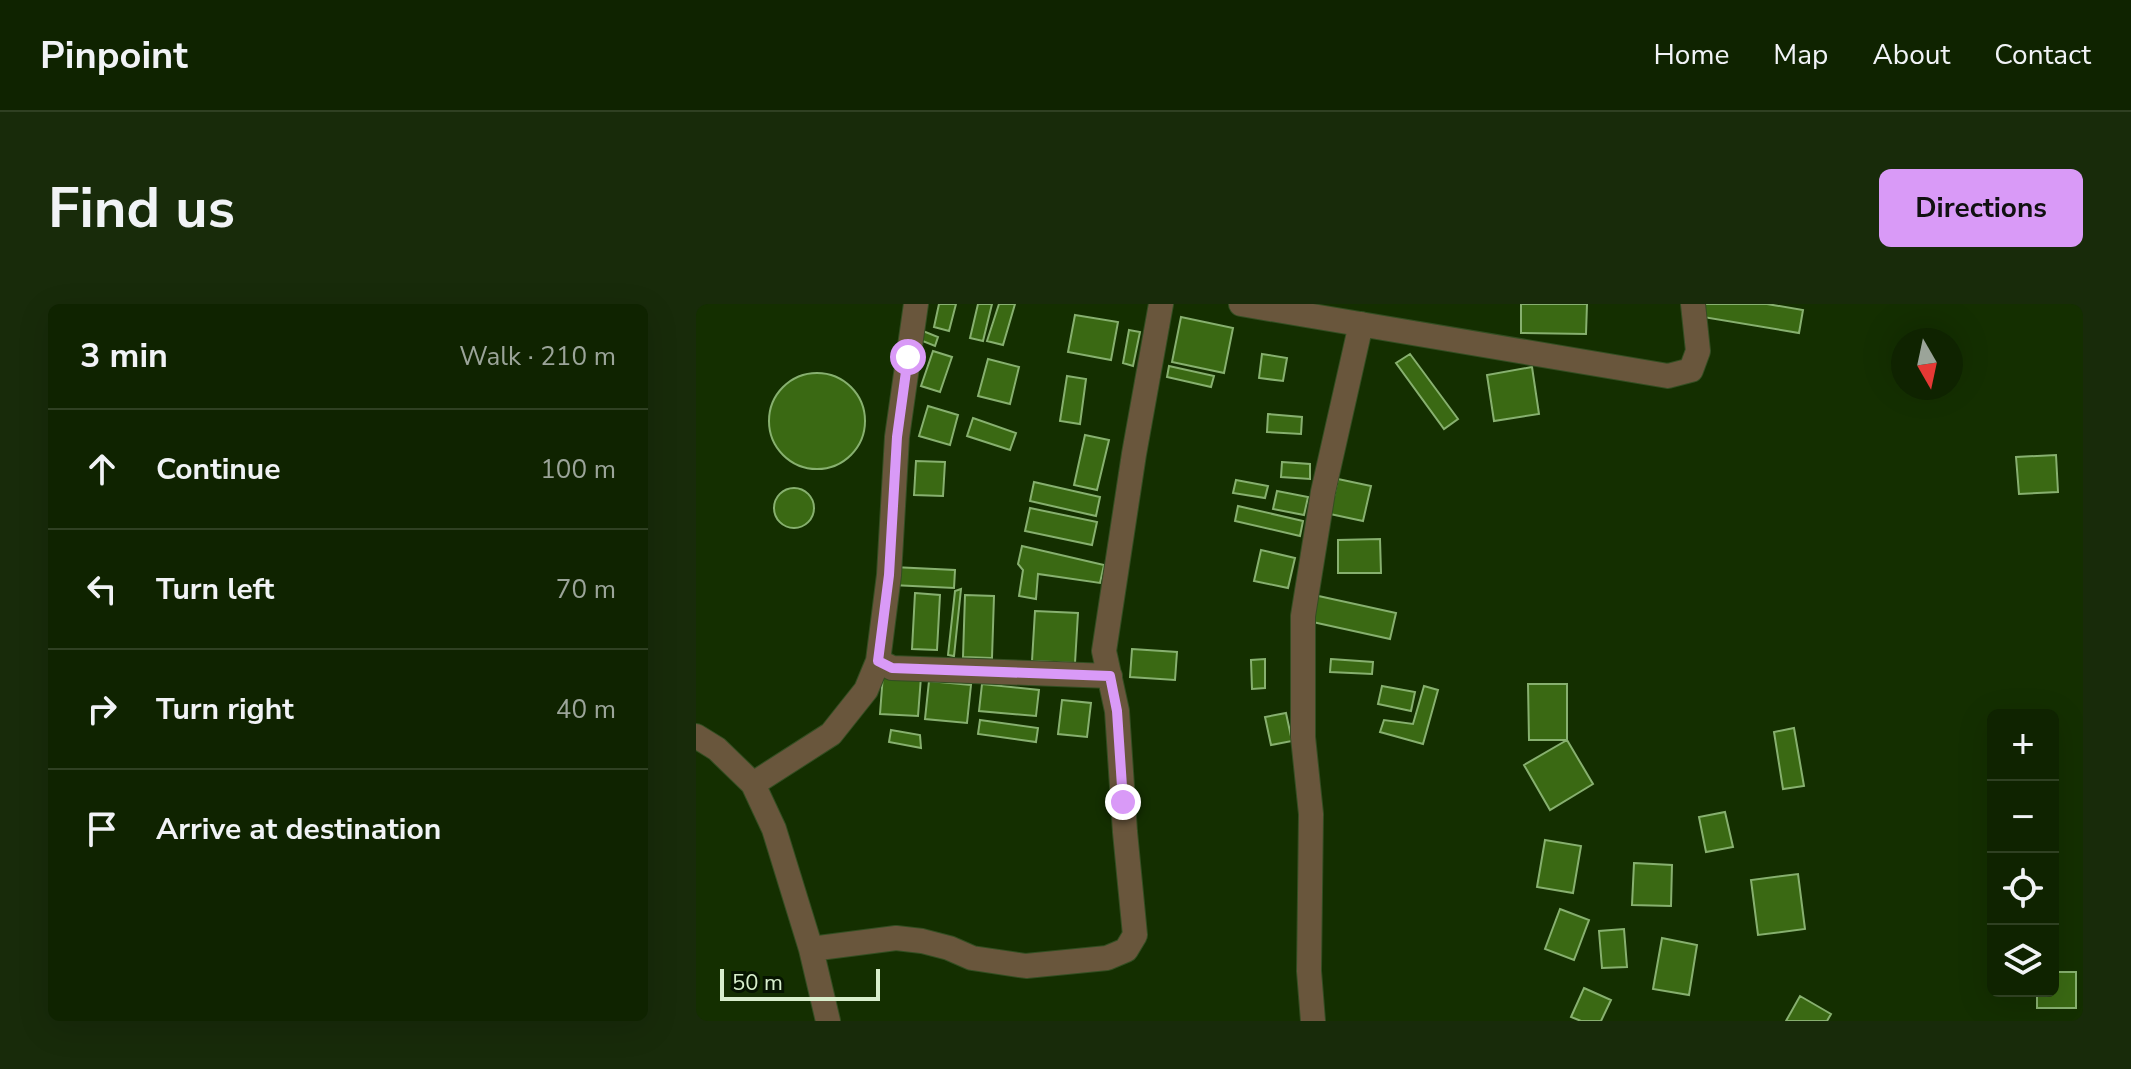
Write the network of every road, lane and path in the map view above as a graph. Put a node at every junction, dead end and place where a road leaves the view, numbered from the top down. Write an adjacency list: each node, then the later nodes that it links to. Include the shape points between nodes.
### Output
1 (916, 304): 6 (street, via 897,437)
2 (1161, 304): 7 (street, via 1104,651)
3 (1241, 304): 5 (street)
4 (1693, 304): 5 (street, via 1698,351 1691,370 1668,376)
5 (1361, 324): 12 (street, via 1323,492 1303,616)
6 (878, 661): 7 (street, via 892,668); 9 (street, via 866,690 831,734)
7 (1110, 676): 10 (street, via 1135,935 1126,950 1107,958 1026,966 896,938)
8 (696, 736): 9 (street)
9 (753, 784): 10 (street, via 774,829)
10 (811, 949): 11 (street)
11 (828, 1021)
12 (1313, 1021)

